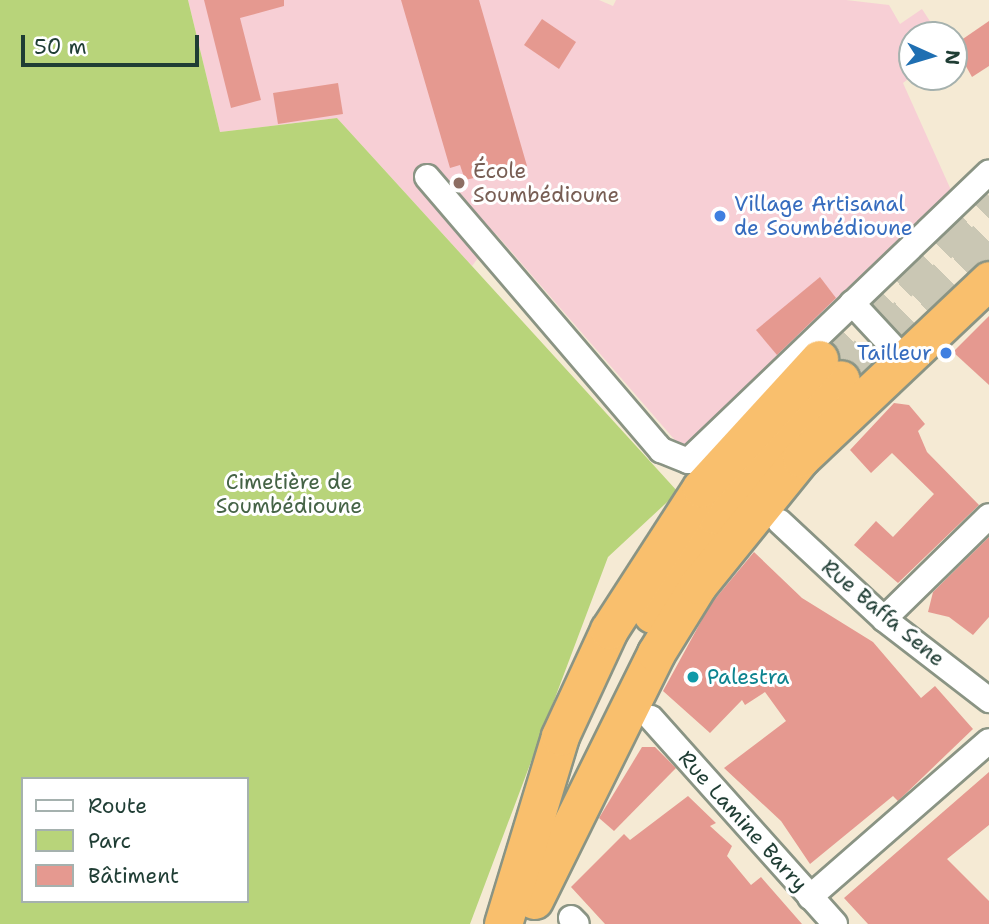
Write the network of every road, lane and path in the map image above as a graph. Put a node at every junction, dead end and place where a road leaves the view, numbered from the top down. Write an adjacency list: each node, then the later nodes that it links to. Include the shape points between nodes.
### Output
1 (989, 172): 4 (street)
2 (427, 177): 4 (street, via 674,459 699,453)
3 (989, 280): 5 (highway)
4 (852, 303): 5 (street)
5 (905, 360): 13 (highway, via 801,458 698,585 656,653)
6 (989, 516): 8 (street)
7 (780, 523): 8 (street, Rue Baffa Sene)
8 (884, 619): 9 (street, Rue Baffa Sene)
9 (989, 700)
10 (651, 718): 12 (street, Rue Lamine Barry)
11 (989, 740): 12 (street)
12 (810, 897): 15 (street, Rue Lamine Barry)
13 (531, 912): 14 (highway, via 599,717 683,561 830,369 701,488 609,630 556,748)
14 (503, 924)
15 (835, 924)

